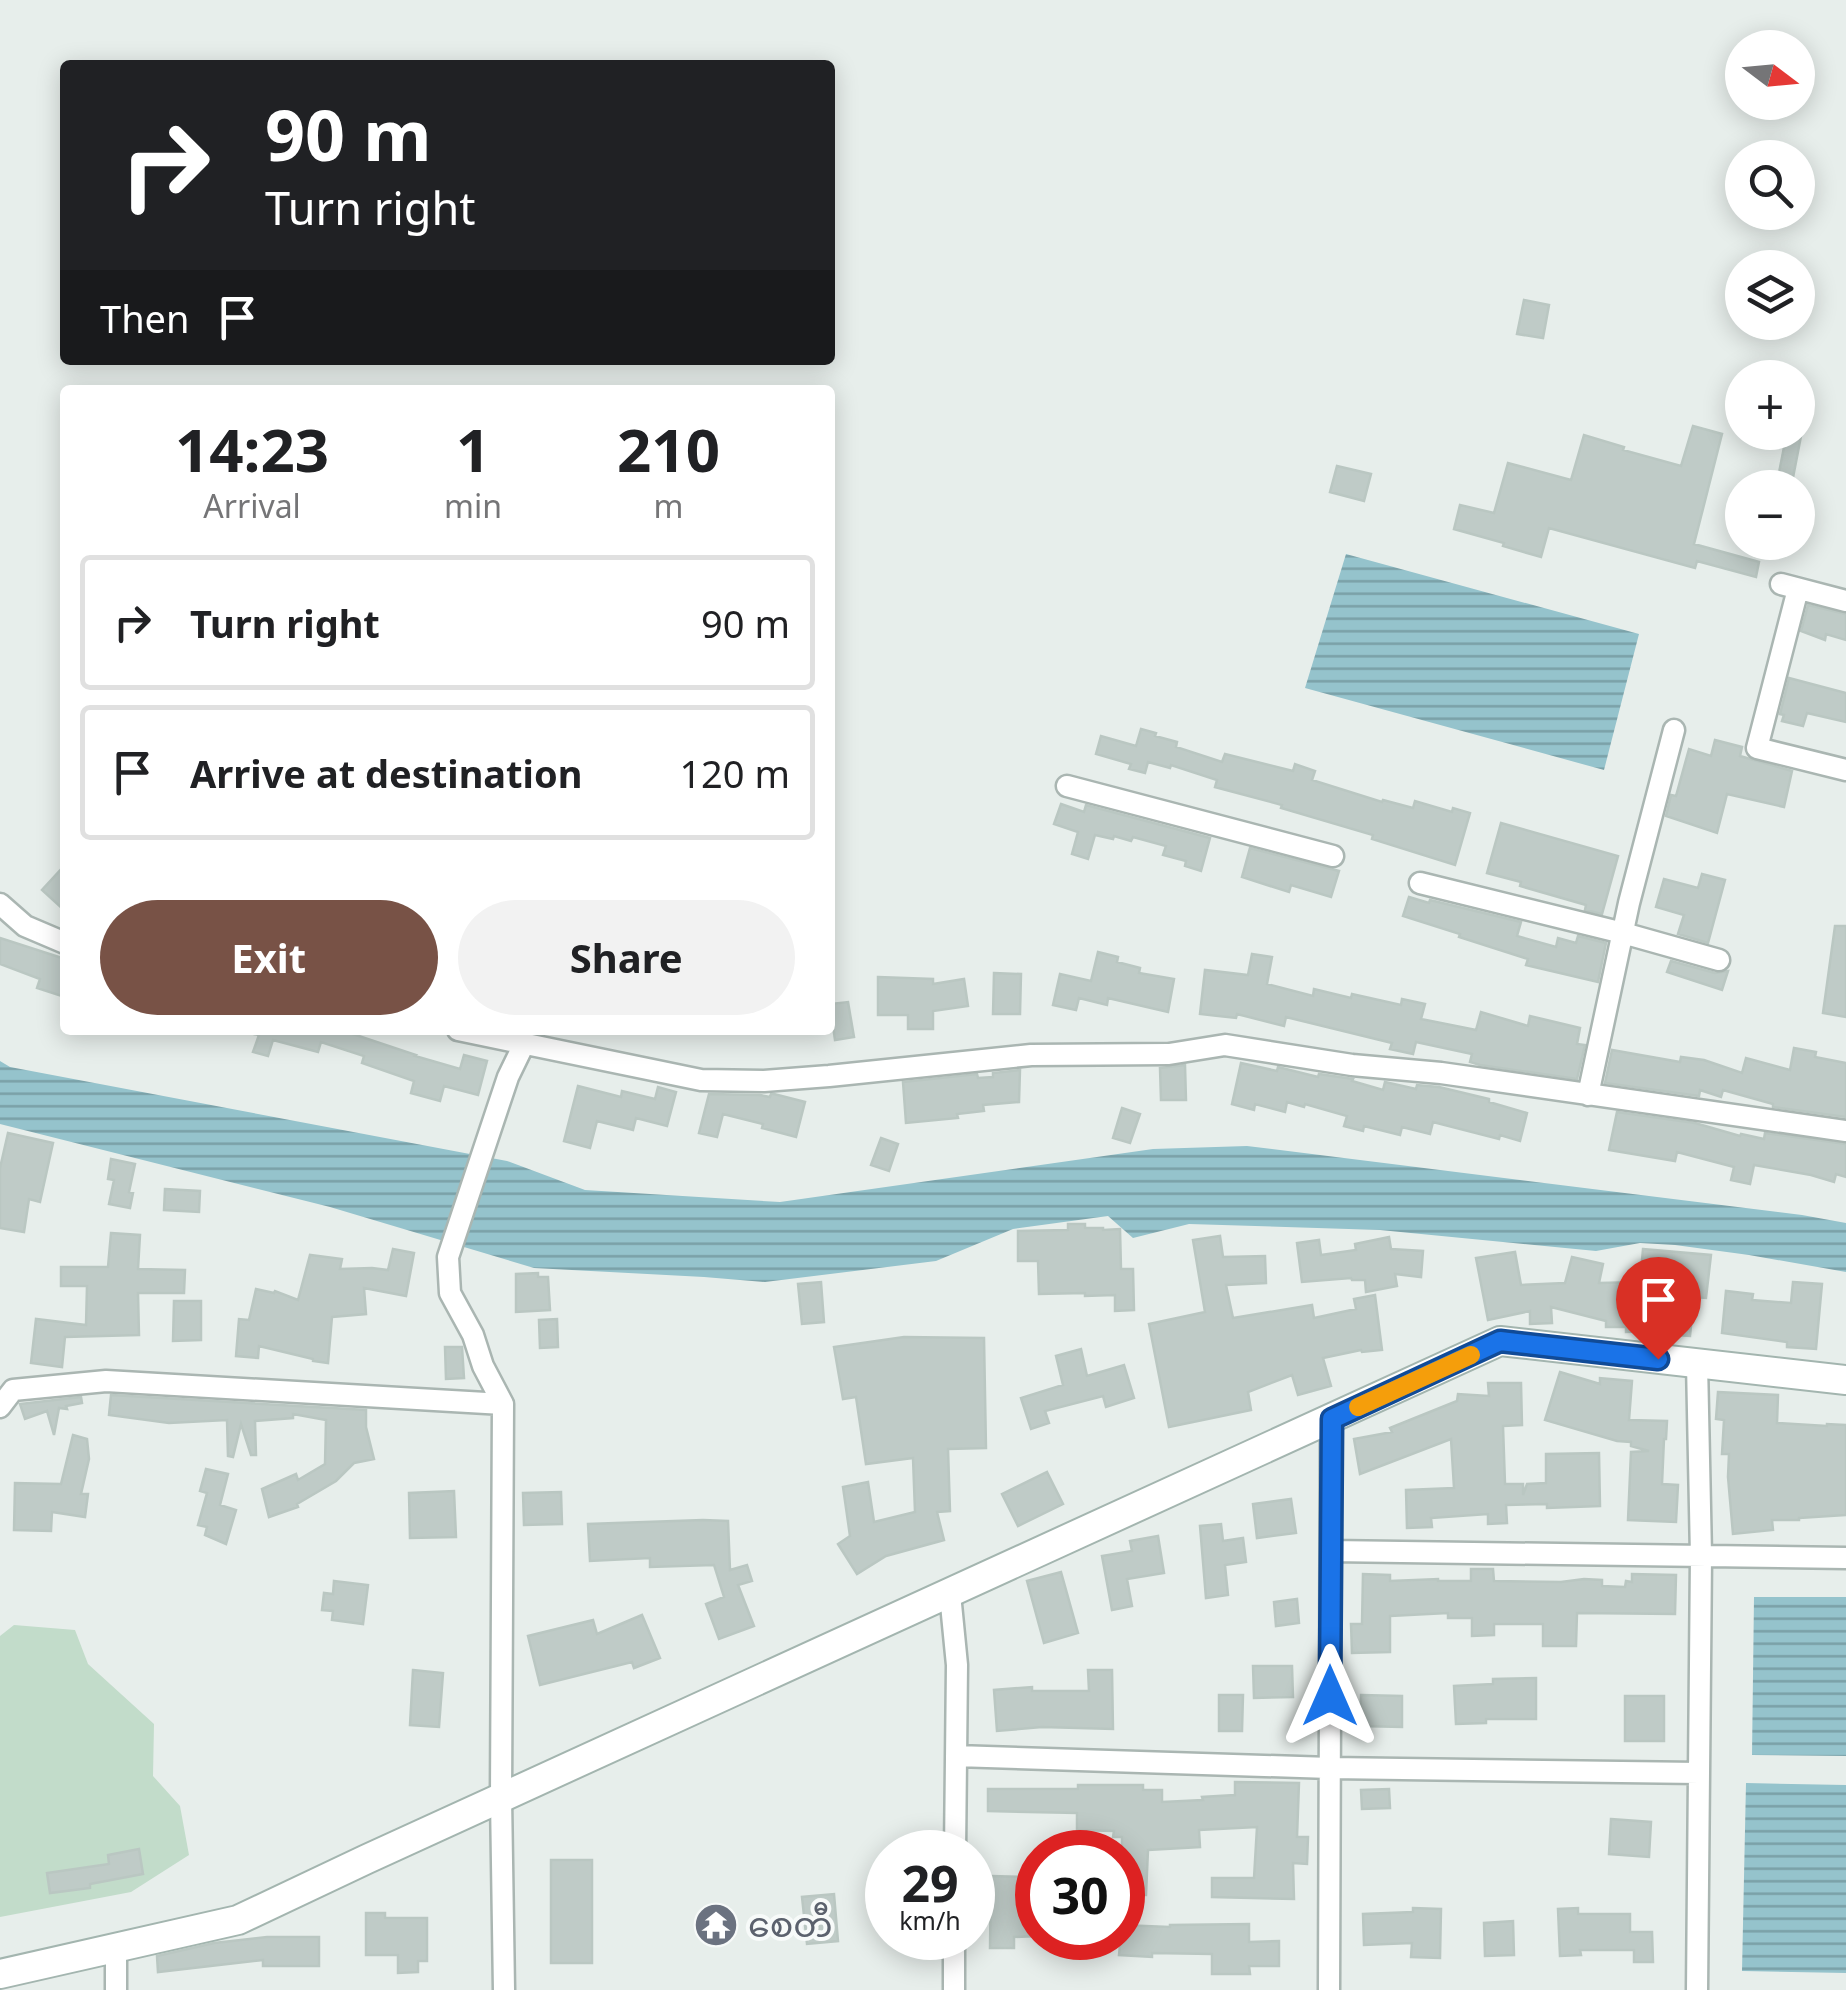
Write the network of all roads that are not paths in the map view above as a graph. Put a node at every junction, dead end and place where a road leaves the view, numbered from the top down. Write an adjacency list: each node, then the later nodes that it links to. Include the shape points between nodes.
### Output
1 (1846, 600): 3 (street, via 1789,587 1757,748)
2 (1674, 730): 8 (street)
3 (1846, 770)
4 (1067, 786): 5 (street)
5 (1333, 856)
6 (1420, 884): 8 (street)
7 (0, 904): 9 (street, via 25,926)
8 (1623, 933): 10 (street); 13 (street)
9 (60, 941)
10 (1720, 960)
11 (482, 1035): 12 (street)
12 (524, 1044): 13 (street, via 701,1080 829,1076 1030,1054 1169,1054 1225,1045); 17 (street, via 448,1257 450,1293)
13 (1588, 1095): 14 (street)
14 (1846, 1131)
15 (1697, 1363): 16 (street); 19 (street, via 1500,1341); 21 (street)
16 (1846, 1380)
17 (503, 1404): 18 (street, via 106,1382 13,1390); 27 (street)
18 (0, 1407)
19 (1332, 1419): 20 (street); 23 (street)
20 (1331, 1551): 21 (street); 25 (street)
21 (1701, 1556): 22 (street); 26 (street)
22 (1846, 1558)
23 (950, 1594): 24 (street); 27 (street)
24 (956, 1756): 25 (street); 28 (street)
25 (1330, 1768): 26 (street); 35 (street)
26 (1699, 1773): 36 (street)
27 (501, 1798): 29 (street, via 238,1920); 33 (street)
28 (955, 1830)
29 (116, 1948): 31 (street); 32 (street)
30 (954, 1960): 34 (street)
31 (0, 1974)
32 (116, 1990)
33 (504, 1990)
34 (954, 1990)
35 (1329, 1990)
36 (1697, 1990)

